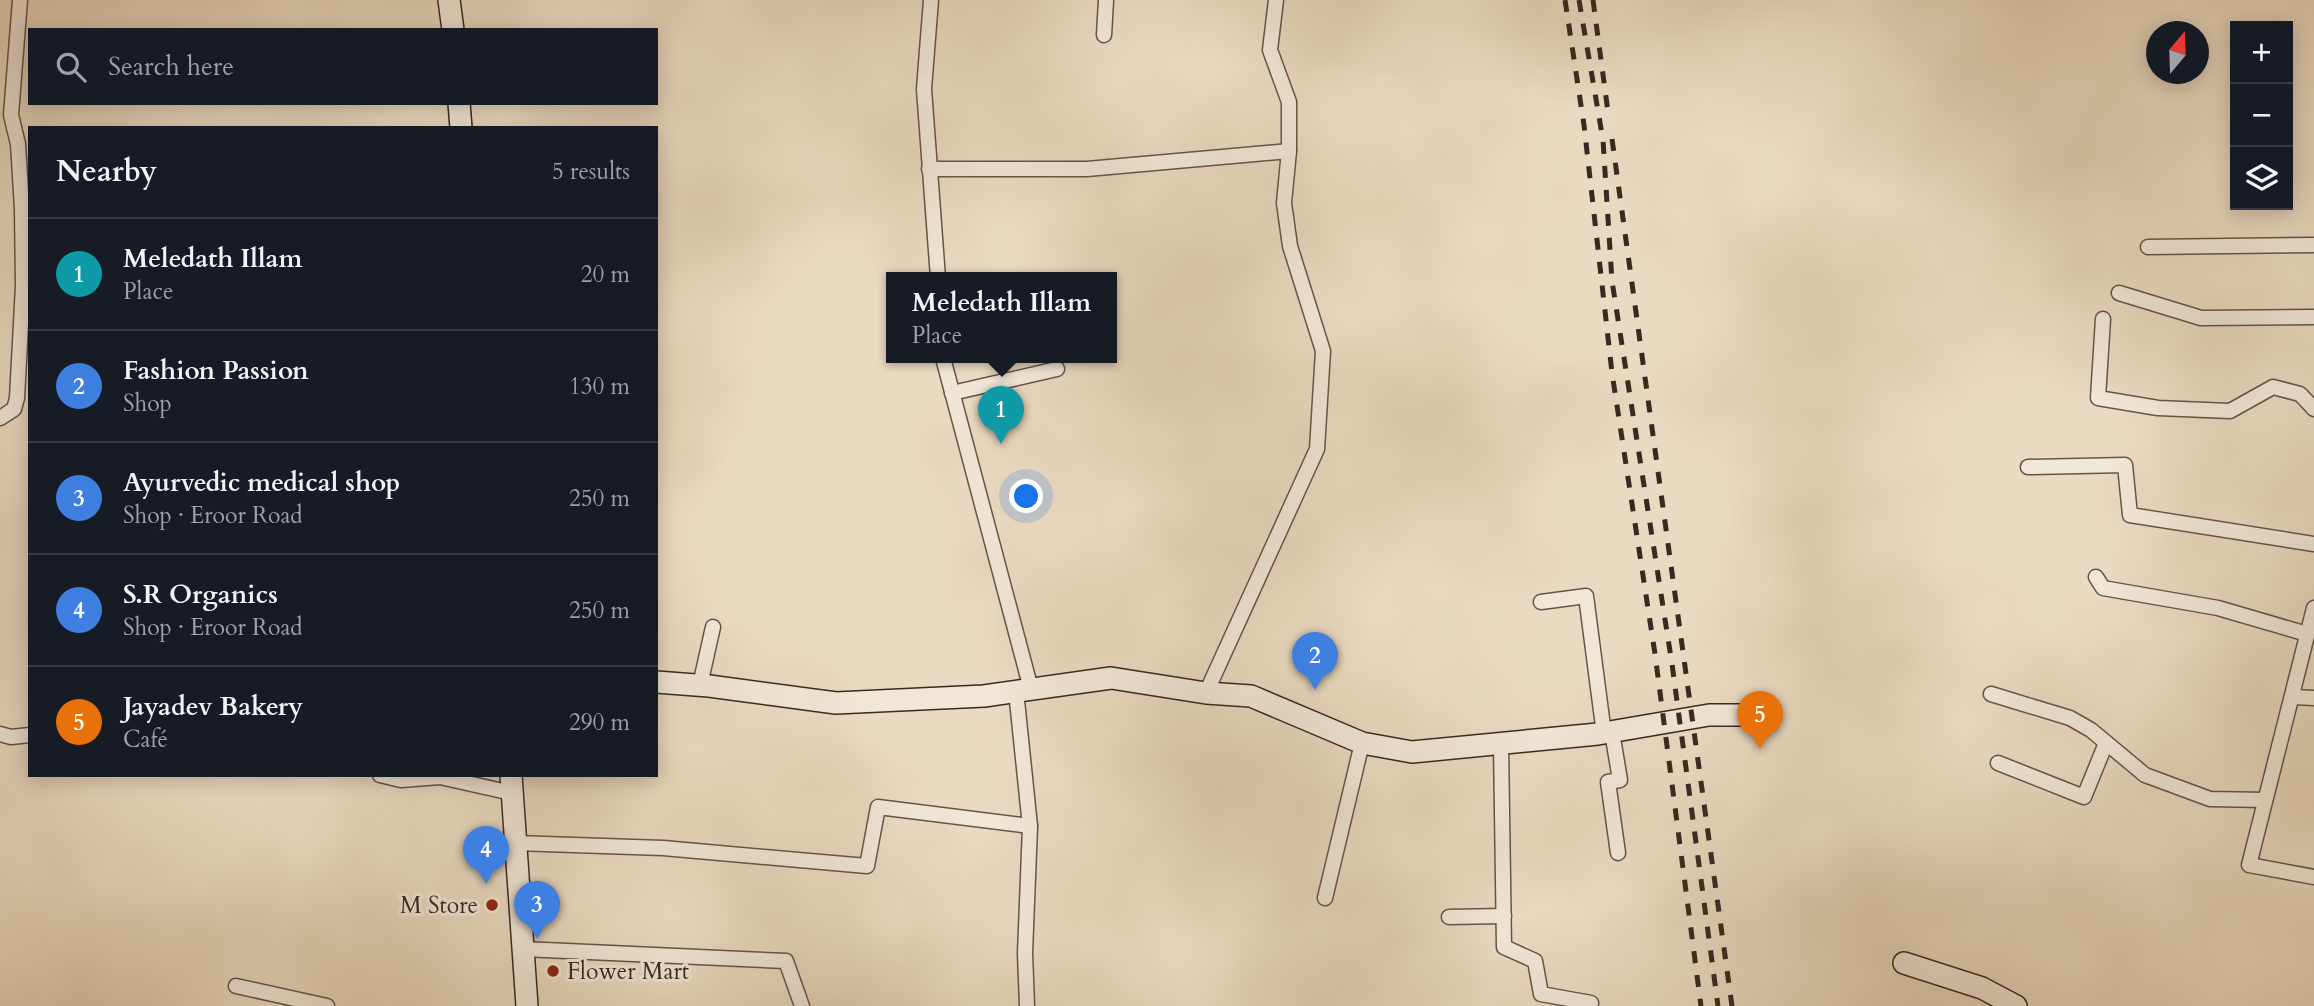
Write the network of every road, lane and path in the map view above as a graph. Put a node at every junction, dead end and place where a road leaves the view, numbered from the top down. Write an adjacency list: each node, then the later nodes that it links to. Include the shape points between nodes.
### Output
1 (20, 0): 20 (street, via 11,115 18,144 22,209)
2 (449, 0): 6 (main road)
3 (931, 0): 11 (street, via 925,89)
4 (1106, 0): 7 (street)
5 (1276, 0): 10 (street, via 1270,50 1289,102)
6 (453, 28)
7 (1104, 34)
8 (459, 105): 9 (main road)
9 (461, 126)
10 (1289, 151): 11 (street, via 1087,169); 34 (street, via 1284,203 1290,246 1324,351 1317,449)
11 (929, 169): 14 (street)
12 (2314, 245): 13 (street)
13 (2148, 247)
14 (938, 272)
15 (2119, 293): 16 (street, via 2201,318)
16 (2314, 317)
17 (2103, 318): 22 (street, via 2098,398 2158,408 2230,411 2273,387 2300,394)
18 (944, 363): 21 (street)
19 (1058, 369): 21 (street)
20 (24, 380): 23 (street, via 14,409)
21 (952, 393): 33 (street)
22 (2314, 409)
23 (0, 418)
24 (2028, 467): 25 (street, via 2125,465 2130,515)
25 (2314, 544)
26 (2096, 577): 30 (street, via 2103,588 2218,608)
27 (1541, 602): 39 (street, via 1586,596)
28 (2314, 608): 30 (street)
29 (713, 627): 32 (street)
30 (2307, 634): 36 (street)
31 (658, 682): 32 (main road)
32 (700, 685): 33 (main road, via 836,703)
33 (1024, 690): 34 (main road, via 1111,678); 51 (street)
34 (1206, 693): 42 (main road, via 1251,696)
35 (1990, 694): 43 (street, via 2070,718)
36 (2293, 697): 37 (street); 50 (street)
37 (2314, 698)
38 (1741, 715): 39 (main road, via 1709,715)
39 (1608, 733): 44 (main road); 53 (street, via 1620,780 1608,782)
40 (0, 734): 41 (street)
41 (28, 736)
42 (1362, 743): 44 (main road, via 1412,752); 55 (street)
43 (2106, 743): 45 (street, via 2084,797); 50 (street, via 2145,775 2210,799)
44 (1501, 744): 56 (street)
45 (1998, 763)
46 (388, 777): 47 (street)
47 (440, 777)
48 (440, 777): 49 (street)
49 (511, 784): 52 (main road)
50 (2264, 800): 54 (street, via 2249,865)
51 (1030, 826): 52 (street, via 878,807 867,866 663,848); 66 (street)
52 (515, 843): 58 (main road)
53 (1618, 853)
54 (2314, 877)
55 (1325, 898)
56 (1504, 916): 57 (street); 62 (street, via 1504,947 1535,961 1541,994)
57 (1449, 917)
58 (523, 949): 64 (main road); 65 (street, via 786,961)
59 (1904, 962): 61 (main road)
60 (236, 986): 63 (street)
61 (1996, 1000): 67 (main road)
62 (1591, 1003)
63 (327, 1006)
64 (527, 1006)
65 (802, 1006)
66 (1027, 1006)
67 (2016, 1006)

